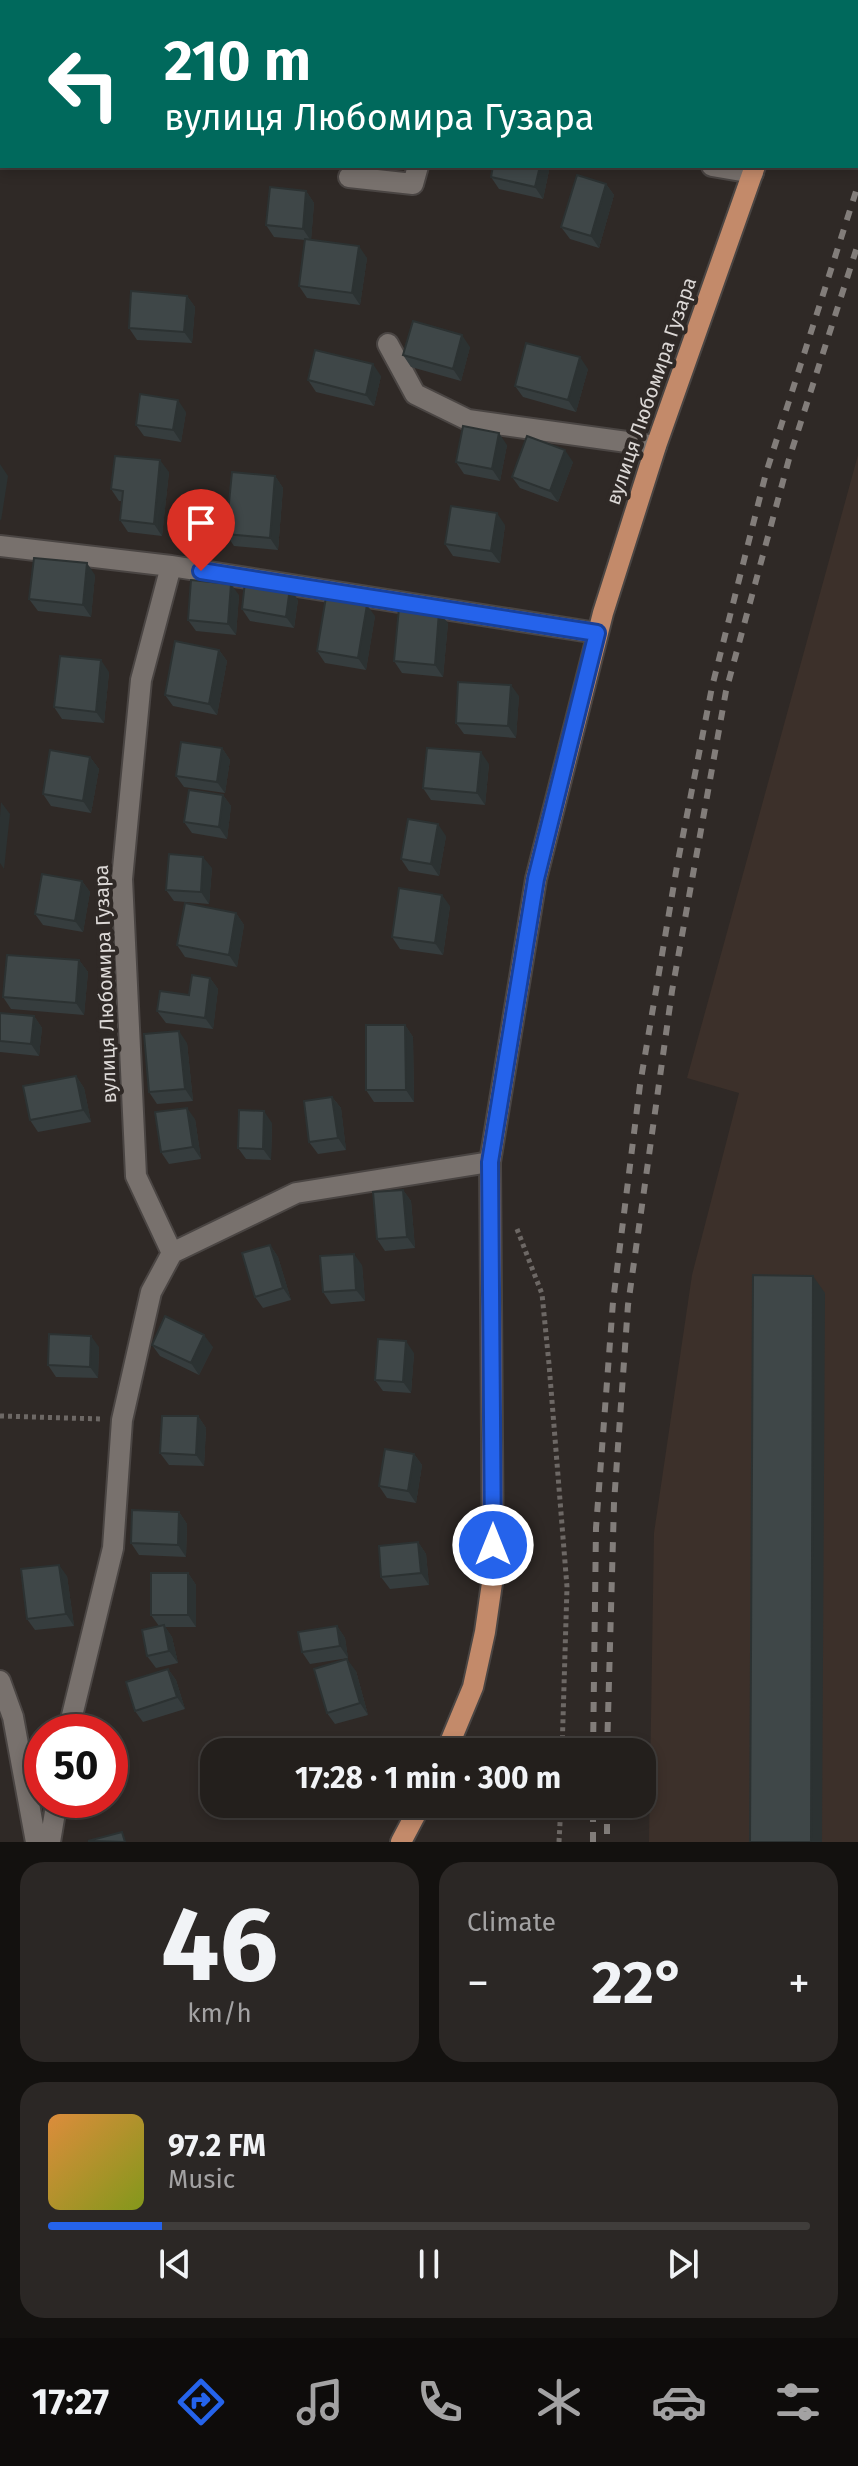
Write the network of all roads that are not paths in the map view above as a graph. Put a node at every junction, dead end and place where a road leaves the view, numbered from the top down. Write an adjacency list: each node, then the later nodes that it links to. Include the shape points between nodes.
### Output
1 (417, 168): 4 (street, via 413,184)
2 (733, 168): 3 (street)
3 (754, 170): 6 (main road, вулиця Любомира Гузара)
4 (349, 177)
5 (388, 344): 6 (street, via 415,394 468,420)
6 (656, 446): 9 (main road, вулиця Любомира Гузара)
7 (0, 546): 8 (street)
8 (171, 566): 9 (street); 11 (street, вулиця Любомира Гузара, via 141,680 122,879 136,1176)
9 (597, 633): 10 (main road, вулиця Любомира Гузара, via 536,879)
10 (490, 1162): 11 (street, via 296,1193); 14 (main road, вулиця Любомира Гузара, via 493,1576 473,1687)
11 (172, 1253): 13 (street, via 151,1292 122,1420 113,1548)
12 (0, 1681): 17 (street, via 13,1717)
13 (72, 1714)
14 (452, 1738)
15 (54, 1818): 18 (street)
16 (414, 1818): 19 (main road)
17 (36, 1842)
18 (50, 1842)
19 (401, 1842)

